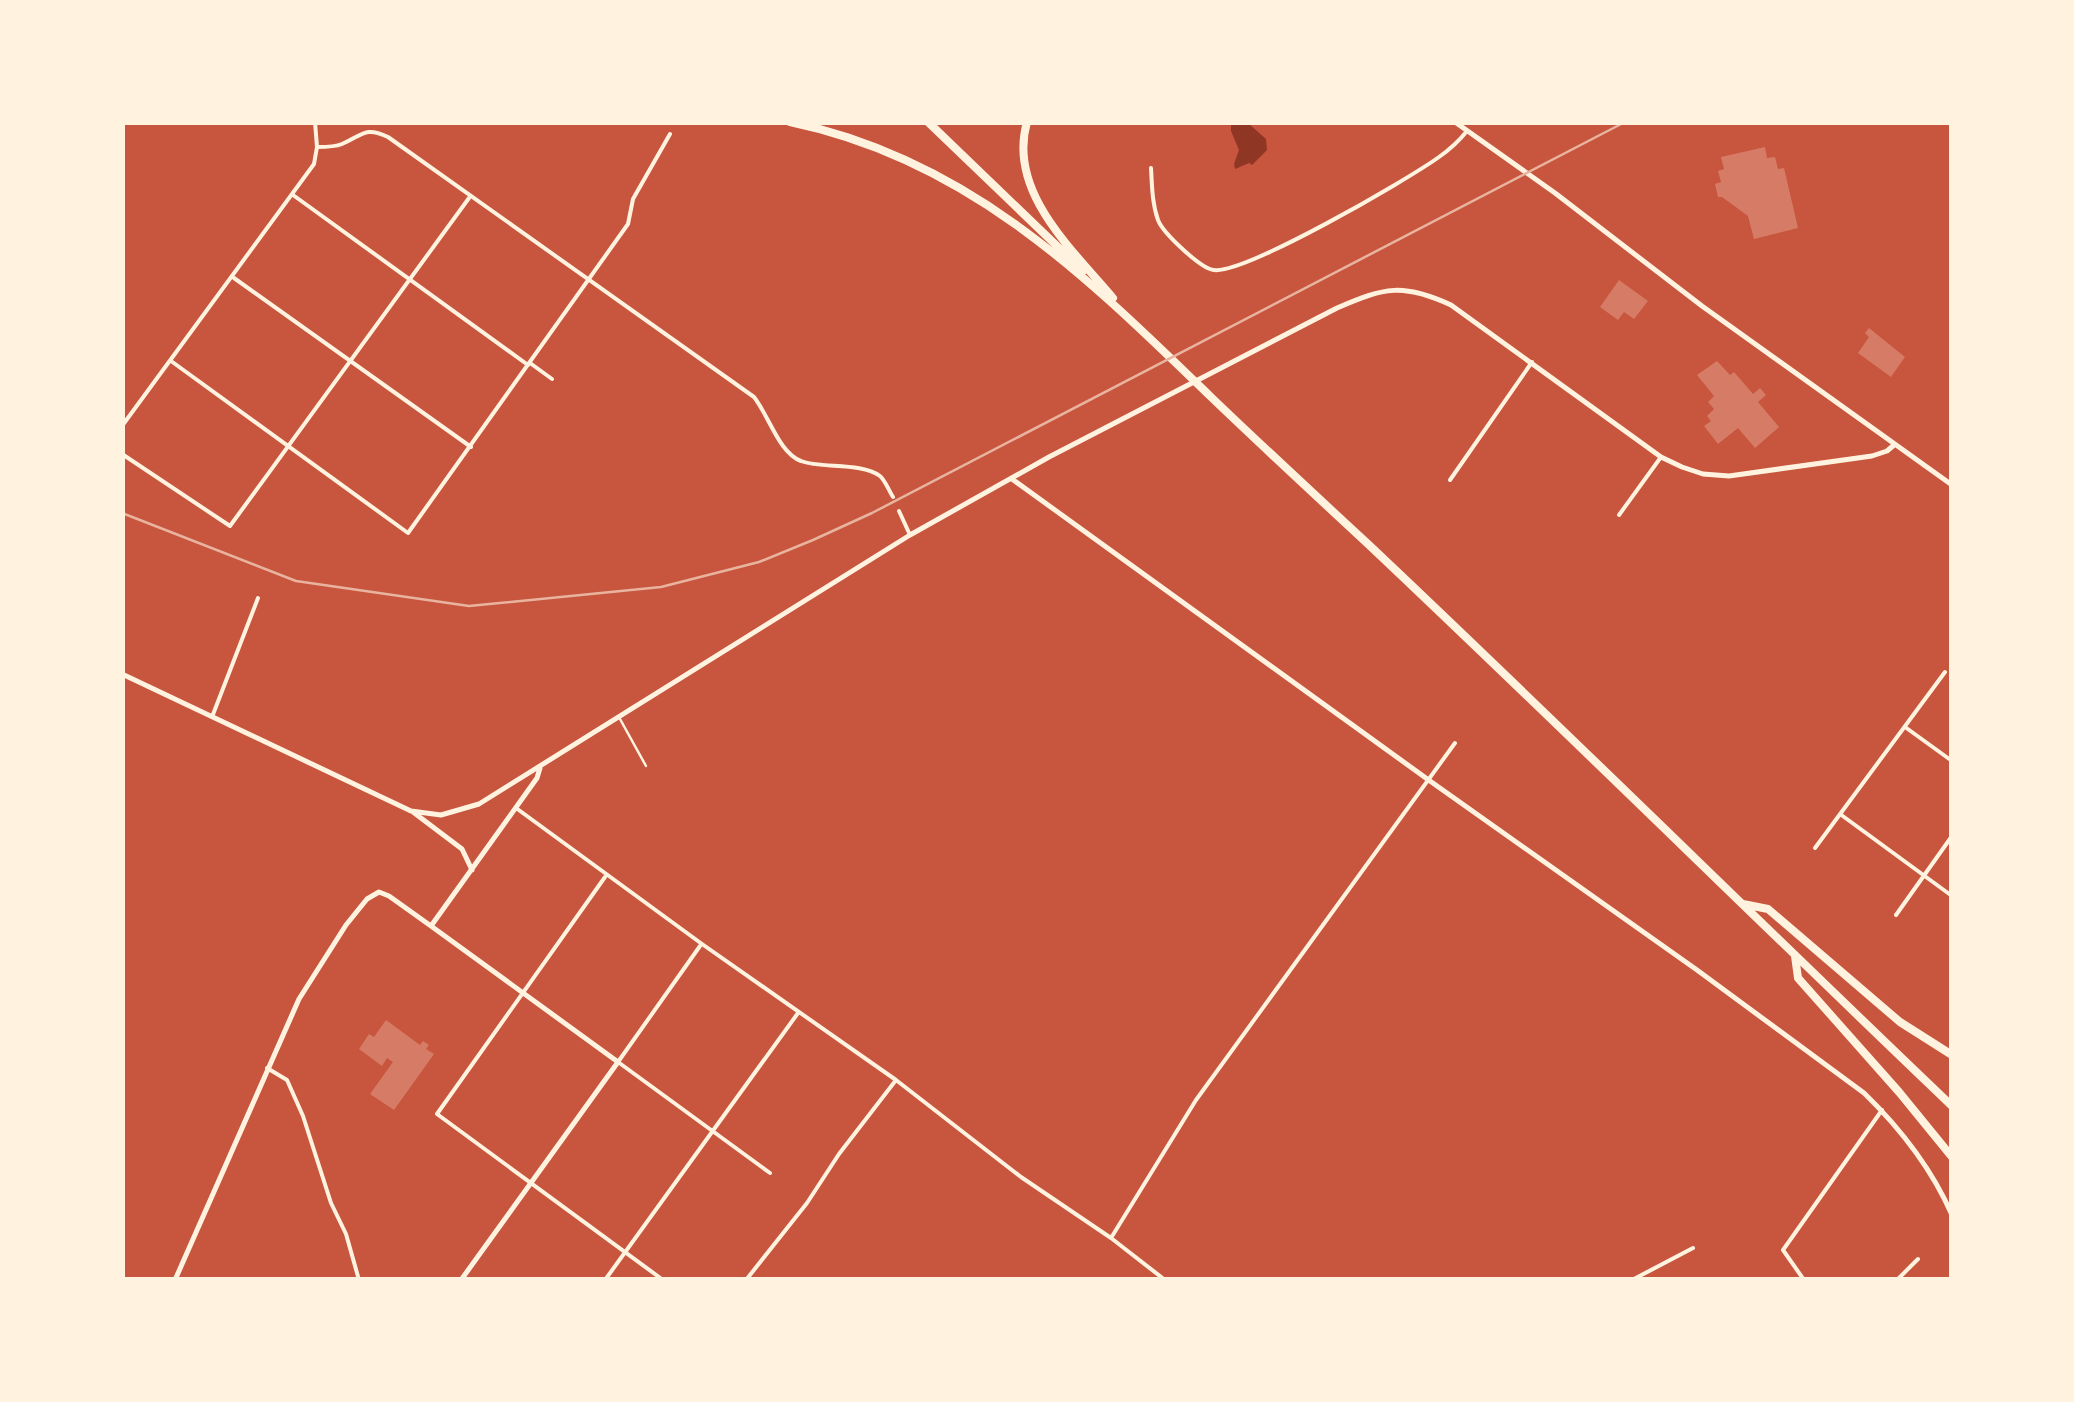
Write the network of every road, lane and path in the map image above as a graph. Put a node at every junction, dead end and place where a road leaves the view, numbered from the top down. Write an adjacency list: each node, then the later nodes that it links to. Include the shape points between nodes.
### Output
1 (315, 122): 8 (street)
2 (790, 122): 15 (highway, via 875,147 965,191 1042,243)
3 (928, 122): 15 (highway)
4 (1027, 122): 15 (highway, via 1022,139 1032,194)
5 (1455, 122): 6 (street)
6 (1467, 131): 9 (street, via 1392,188 1224,270 1208,270 1160,225); 22 (street)
7 (670, 134): 14 (street, via 633,199 628,224)
8 (317, 147): 10 (street); 11 (street, via 340,146 375,130)
9 (1151, 168)
10 (293, 195): 12 (street); 13 (street)
11 (470, 197): 13 (street); 14 (street)
12 (233, 278): 16 (street); 17 (street)
13 (410, 279): 17 (street); 19 (street)
14 (588, 280): 19 (street); 30 (street, via 754,397 783,449 800,461 880,476)
15 (1126, 313): 54 (highway)
16 (172, 361): 21 (street); 23 (street)
17 (350, 362): 23 (street); 24 (street)
18 (1532, 362): 26 (street); 27 (street, via 1452,304 1424,292 1369,294); 28 (street)
19 (529, 364): 20 (street); 24 (street)
20 (552, 379)
21 (122, 426)
22 (1894, 445): 26 (street, via 1872,456 1729,476 1703,474); 29 (street)
23 (289, 446): 24 (street, via 408,533); 25 (street, via 230,526)
24 (470, 447)
25 (122, 454)
26 (1661, 457): 32 (street)
27 (1012, 478): 33 (street); 44 (street)
28 (1450, 480)
29 (1952, 485)
30 (893, 497)
31 (899, 512): 33 (street)
32 (1619, 516)
33 (910, 535): 37 (street)
34 (258, 598): 38 (street)
35 (1945, 672): 39 (street)
36 (122, 674): 38 (street)
37 (618, 715): 42 (street); 43 (lane)
38 (212, 717): 46 (street)
39 (1905, 726): 41 (street); 47 (street)
40 (1455, 743): 44 (street)
41 (1952, 761)
42 (540, 766): 45 (street); 46 (street, via 479,804 441,815)
43 (646, 766)
44 (1430, 781): 66 (street); 72 (street, via 1196,1100)
45 (516, 808): 50 (street); 52 (street)
46 (411, 811): 50 (street, via 455,842)
47 (1840, 814): 49 (street); 51 (street)
48 (1952, 836): 51 (street)
49 (1816, 848)
50 (472, 870): 56 (street)
51 (1923, 875): 53 (street); 55 (street)
52 (606, 876): 57 (street); 59 (street)
53 (1952, 896)
54 (1743, 904): 58 (highway); 61 (highway, via 1768,909 1886,1010)
55 (1896, 914)
56 (431, 926): 59 (street); 63 (street, via 389,896 368,898 299,999)
57 (702, 944): 60 (street); 62 (street)
58 (1795, 956): 65 (highway); 68 (highway, via 1798,978)
59 (525, 992): 62 (street); 70 (street, via 437,1114)
60 (798, 1013): 64 (street); 67 (street)
61 (1952, 1055)
62 (618, 1062): 67 (street); 70 (street)
63 (267, 1068): 76 (street); 77 (street, via 287,1080 303,1116)
64 (896, 1080): 72 (street); 81 (street)
65 (1952, 1106)
66 (1882, 1110): 71 (street, via 1926,1164); 84 (street, via 1783,1250)
67 (712, 1132): 69 (street); 74 (street)
68 (1952, 1158)
69 (770, 1173)
70 (532, 1182): 74 (street); 78 (street)
71 (1952, 1215)
72 (1110, 1238): 82 (street)
73 (1693, 1248): 83 (street)
74 (625, 1253): 79 (street); 80 (street)
75 (1918, 1259): 85 (street)
76 (174, 1280)
77 (358, 1280)
78 (461, 1280)
79 (605, 1280)
80 (663, 1280)
81 (746, 1280)
82 (1165, 1280)
83 (1632, 1280)
84 (1804, 1280)
85 (1897, 1280)

